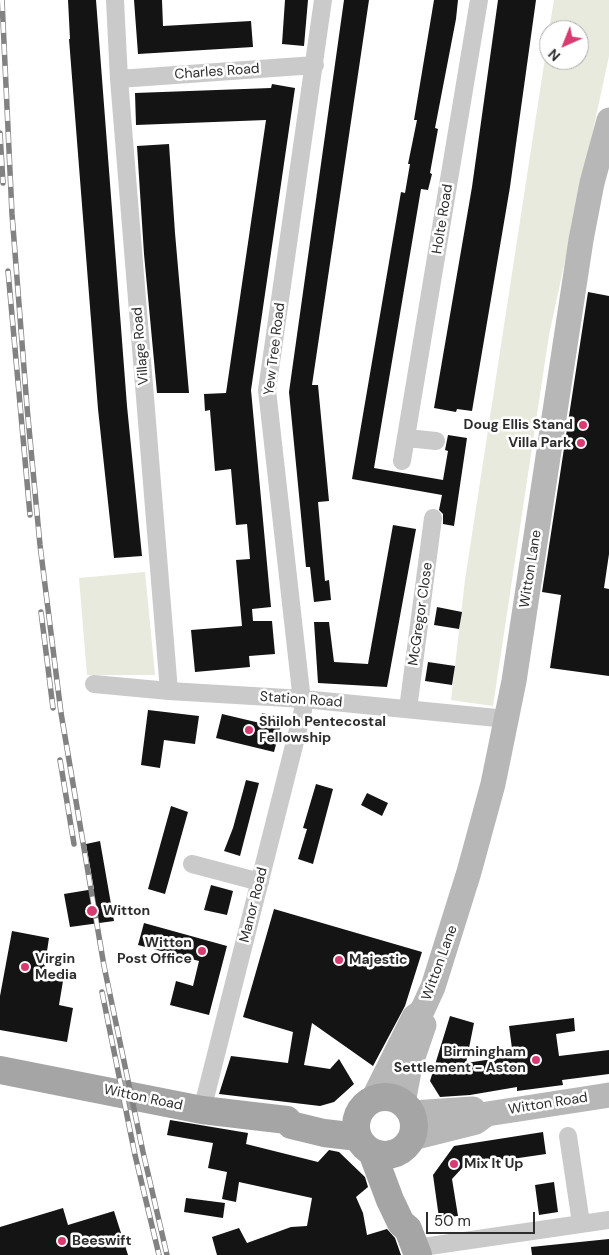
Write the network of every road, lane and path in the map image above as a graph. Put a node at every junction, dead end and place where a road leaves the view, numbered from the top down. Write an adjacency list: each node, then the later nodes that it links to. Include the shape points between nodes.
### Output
1 (115, 0): 5 (street, Village Road)
2 (322, 0): 4 (street, Yew Tree Road)
3 (479, 0): 7 (street, Holte Road)
4 (315, 65): 5 (street, Charles Road); 13 (street, Yew Tree Road, via 267,390)
5 (119, 79): 12 (street, Village Road)
6 (609, 120): 15 (main road, Witton Lane, via 592,183 578,259)
7 (407, 438): 8 (street); 9 (street, Holte Road)
8 (436, 441)
9 (402, 461)
10 (433, 518): 14 (street, McGregor Close)
11 (94, 684): 12 (street, Station Road)
12 (168, 691): 13 (street, Station Road)
13 (302, 699): 14 (street, Station Road); 17 (street, Manor Road, via 303,710)
14 (408, 709): 15 (street, Station Road)
15 (507, 719): 18 (main road, Witton Lane, via 480,836 433,987)
16 (192, 864): 17 (street)
17 (260, 882): 22 (street, Manor Road)
18 (422, 1011): 21 (main road, Witton Lane, via 414,1018); 24 (main road, Witton Lane, via 425,1021 410,1066)
19 (0, 1070): 22 (main road, Witton Road)
20 (609, 1095): 24 (main road, Witton Road, via 487,1114 476,1122)
21 (368, 1103): 23 (main road, Witton Road, via 344,1114 294,1116); 24 (main road, via 386,1096); 27 (main road, via 357,1119)
22 (202, 1110): 23 (main road, Witton Road)
23 (287, 1120): 25 (main road, Witton Road, via 291,1125)
24 (407, 1126): 27 (main road, via 388,1155); 31 (main road, via 401,1184)
25 (324, 1133): 27 (main road, Witton Road); 28 (main road)
26 (568, 1136): 30 (street)
27 (365, 1145): 28 (main road)
28 (388, 1194): 31 (main road)
29 (609, 1220): 30 (street)
30 (581, 1223): 31 (street)
31 (414, 1244)

